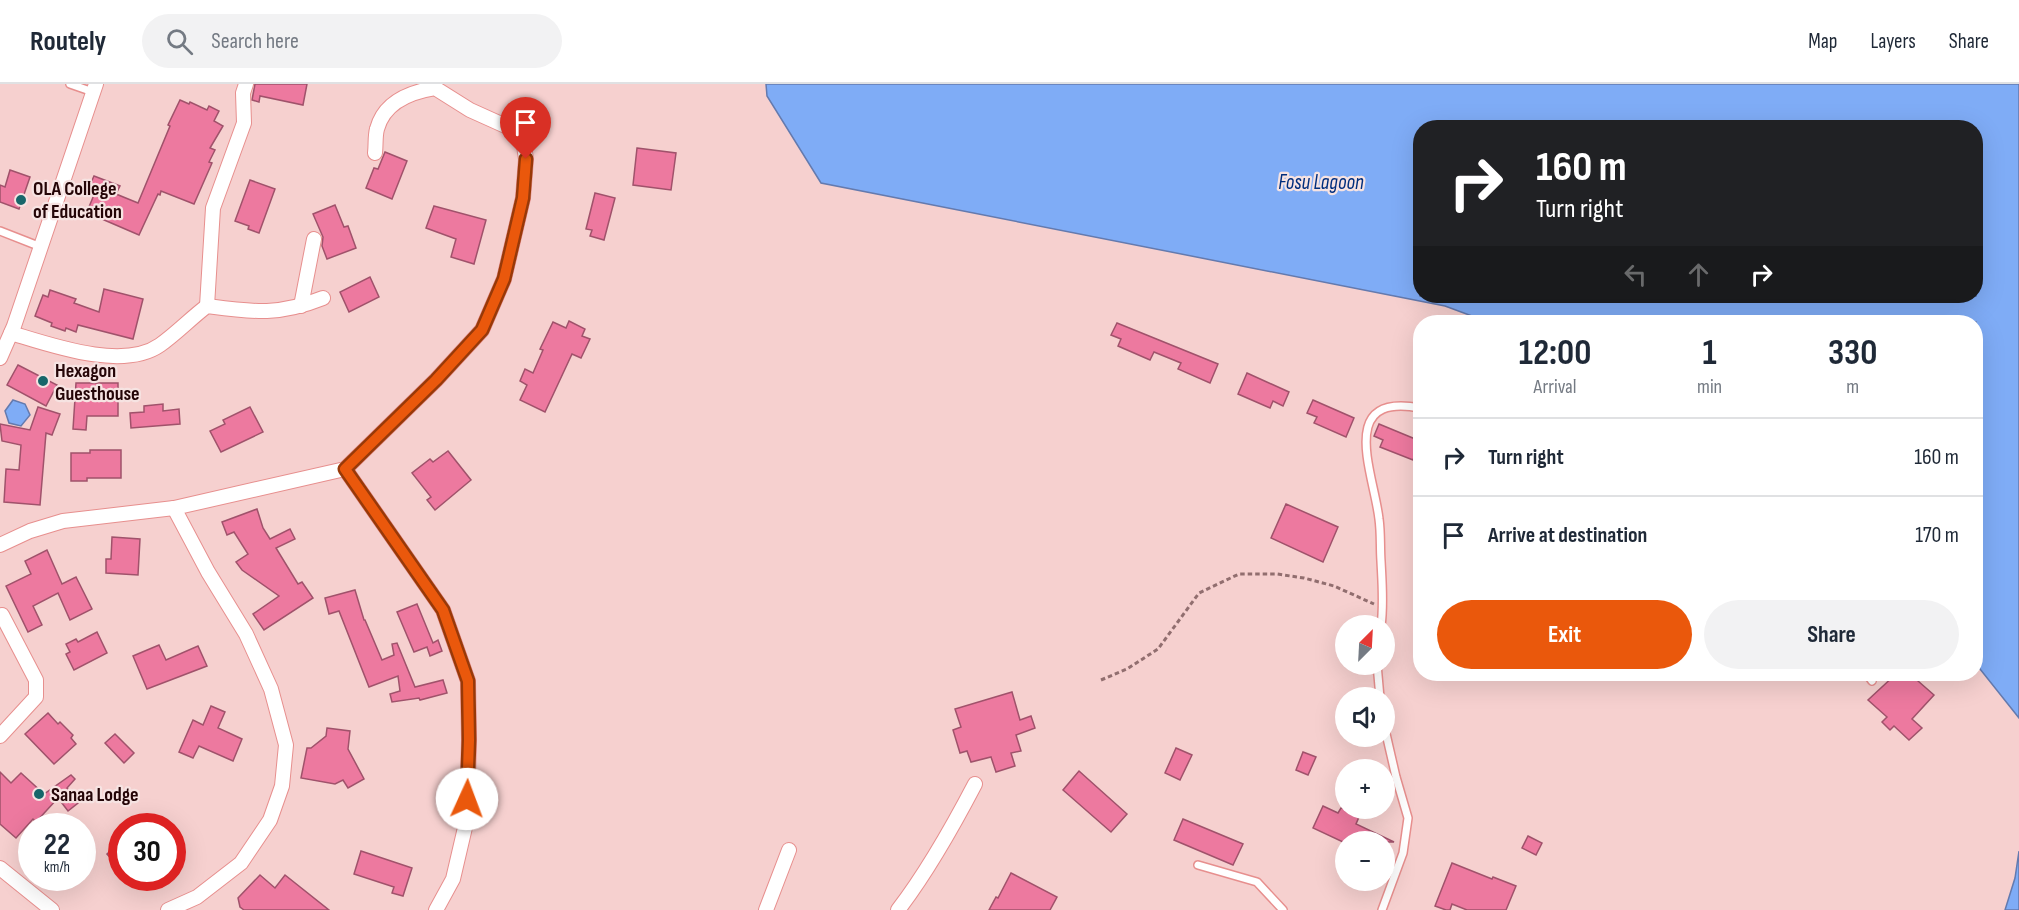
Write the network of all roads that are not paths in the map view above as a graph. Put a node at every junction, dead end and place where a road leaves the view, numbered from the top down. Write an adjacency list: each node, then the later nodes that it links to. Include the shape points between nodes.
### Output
1 (70, 84): 3 (lane)
2 (246, 84): 9 (street, via 244,123 213,208)
3 (94, 88): 7 (street)
4 (375, 153): 14 (street, via 377,129 392,104 410,93 435,88 523,139 523,198 504,279 482,330)
5 (0, 231): 7 (lane)
6 (314, 239): 10 (street)
7 (41, 247): 11 (street)
8 (323, 298): 10 (street)
9 (207, 306): 10 (street, via 249,312); 11 (street, via 160,345 128,355 79,350)
10 (301, 306)
11 (11, 333): 12 (street)
12 (1, 354)
13 (1413, 407): 18 (lane, via 1396,404 1376,412 1366,430 1368,467 1379,519)
14 (345, 469): 15 (street); 27 (street, via 443,610 468,681 467,819 453,879)
15 (174, 508): 16 (street, via 63,521); 26 (street, via 246,634 271,689 286,745 282,786 270,820 241,862 197,897)
16 (0, 545)
17 (2, 615): 19 (street, via 37,688 36,697)
18 (1382, 615)
19 (0, 736)
20 (1389, 747): 31 (lane, via 1408,818 1403,853)
21 (975, 784): 29 (street, via 944,841)
22 (789, 850): 28 (street)
23 (1198, 865): 30 (lane, via 1257,882)
24 (0, 868): 25 (street)
25 (52, 910)
26 (168, 910)
27 (435, 910)
28 (766, 910)
29 (898, 910)
30 (1283, 910)
31 (1382, 910)

